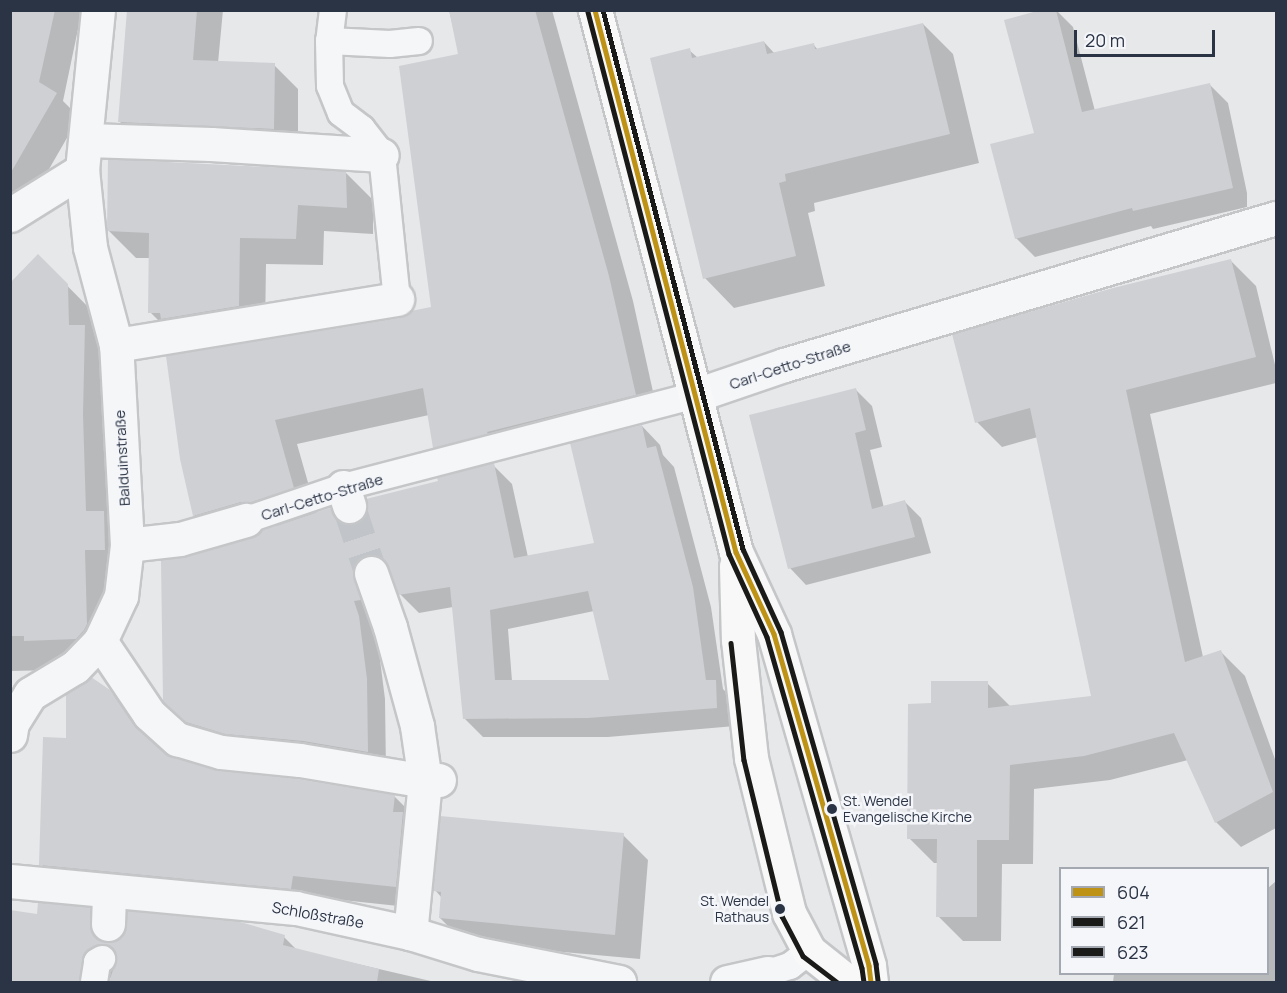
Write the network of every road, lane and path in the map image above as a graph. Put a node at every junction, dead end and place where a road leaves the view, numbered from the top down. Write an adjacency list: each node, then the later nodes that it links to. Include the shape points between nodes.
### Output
1 (98, 10): 6 (street, Balduinstraße)
2 (333, 10): 4 (lane)
3 (595, 10): 12 (main road)
4 (328, 41): 5 (lane); 7 (lane, via 330,86 341,113 362,129)
5 (419, 41)
6 (85, 155): 7 (street, via 211,144); 8 (street); 11 (street, Balduinstraße, via 90,247)
7 (382, 155): 10 (lane)
8 (10, 215)
9 (1276, 218): 12 (street, Carl-Cetto-Straße, via 784,365)
10 (397, 299): 11 (street)
11 (116, 345): 14 (street, Balduinstraße)
12 (696, 395): 13 (lane, Carl-Cetto-Straße, via 346,497); 15 (main road)
13 (246, 520): 14 (street, Carl-Cetto-Straße, via 180,539)
14 (127, 545): 17 (street, Balduinstraße, via 121,596)
15 (736, 552): 22 (main road, via 738,640 751,758 789,913); 28 (main road, via 774,634)
16 (371, 573): 19 (street, via 390,627)
17 (100, 641): 18 (street, Balduinstraße, via 75,667 30,694); 19 (street, via 149,714 177,739 221,752)
18 (11, 727)
19 (432, 781): 21 (street)
20 (10, 881): 21 (street, Schloßstraße, via 108,908 296,908)
21 (411, 933): 23 (street, Schloßstraße)
22 (809, 951): 24 (lane, via 790,966); 27 (main road)
23 (535, 973): 25 (street, Schloßstraße)
24 (768, 973): 26 (street)
25 (617, 982)
26 (727, 982)
27 (848, 982)
28 (871, 982)

